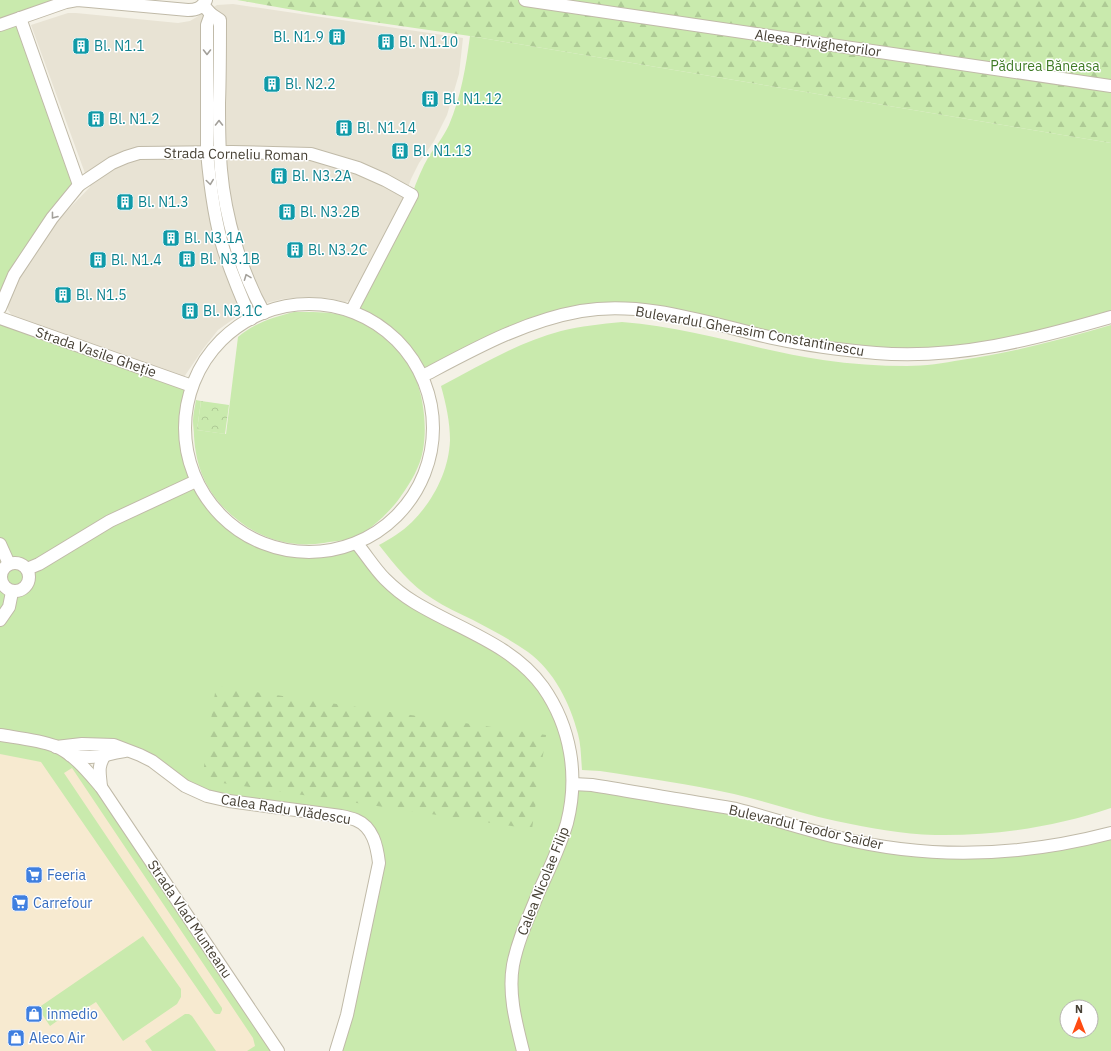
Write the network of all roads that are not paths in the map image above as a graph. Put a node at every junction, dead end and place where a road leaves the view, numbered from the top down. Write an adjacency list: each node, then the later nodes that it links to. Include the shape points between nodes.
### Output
1 (525, 0): 5 (street, Aleea Privighetorilor)
2 (207, 6): 3 (street, via 188,10 77,0); 6 (street, one-way to 6); 7 (street, one-way to 2, via 220,20)
3 (20, 18): 4 (street); 8 (street)
4 (0, 25)
5 (1111, 86)
6 (206, 152): 7 (street, Strada Corneliu Roman); 8 (street, Strada Corneliu Roman, via 139,153 112,163); 14 (street, one-way to 14, via 224,251)
7 (220, 152): 10 (street, Strada Corneliu Roman, via 311,154 358,168 412,195); 11 (street, one-way to 7, via 251,288 236,245 222,184)
8 (79, 185): 9 (street, Strada Corneliu Roman, one-way to 9, via 52,218 21,264)
9 (0, 308)
10 (352, 310): 11 (street, via 318,304 293,305); 15 (street, via 390,333 411,356)
11 (264, 313): 14 (street)
12 (0, 318): 16 (street, Strada Vasile Gheție)
13 (1111, 318): 15 (street, Bulevardul Gherasim Constantinescu, via 1004,344 920,355 830,348 778,339 680,316 616,308 582,311 528,325)
14 (251, 319): 16 (street, via 241,324 213,350 203,363)
15 (423, 376): 19 (street, via 432,416 433,434 424,473 404,508 391,522)
16 (192, 386): 17 (street, via 185,422 187,454)
17 (196, 481): 19 (street, via 207,500 223,519 244,535 268,547 290,552 316,553); 21 (street, via 110,521 40,564)
18 (0, 544): 20 (street)
19 (358, 545): 28 (street, Calea Nicolae Filip, via 385,579 408,598 499,648 517,660 532,675 549,696 563,727 571,753)
20 (9, 564): 21 (street, via 17,563); 22 (street, via 4,568 1,580 3,586)
21 (27, 569): 22 (street, via 30,576 28,585 21,591)
22 (12, 592): 23 (street, via 9,607)
23 (0, 620)
24 (0, 735): 25 (street, Calea Radu Vlădescu)
25 (56, 747): 26 (street, Calea Radu Vlădescu, via 82,744); 27 (street, Calea Radu Vlădescu)
26 (103, 750): 27 (street, via 90,752); 29 (street, via 100,763); 32 (street, Calea Radu Vlădescu, via 114,745 140,755 185,786 207,796 341,816 357,820 367,828 377,848 379,863 347,1015)
27 (86, 762): 29 (street, Calea Radu Vlădescu)
28 (573, 784): 30 (street, Bulevardul Teodor Saider, via 734,809 842,839 912,850 949,853 992,852 1081,841); 33 (street, Calea Nicolae Filip, via 562,839 519,940 513,966 512,1003)
29 (101, 787): 31 (street, Strada Vlad Munteanu)
30 (1111, 833)
31 (278, 1051)
32 (336, 1051)
33 (523, 1051)

